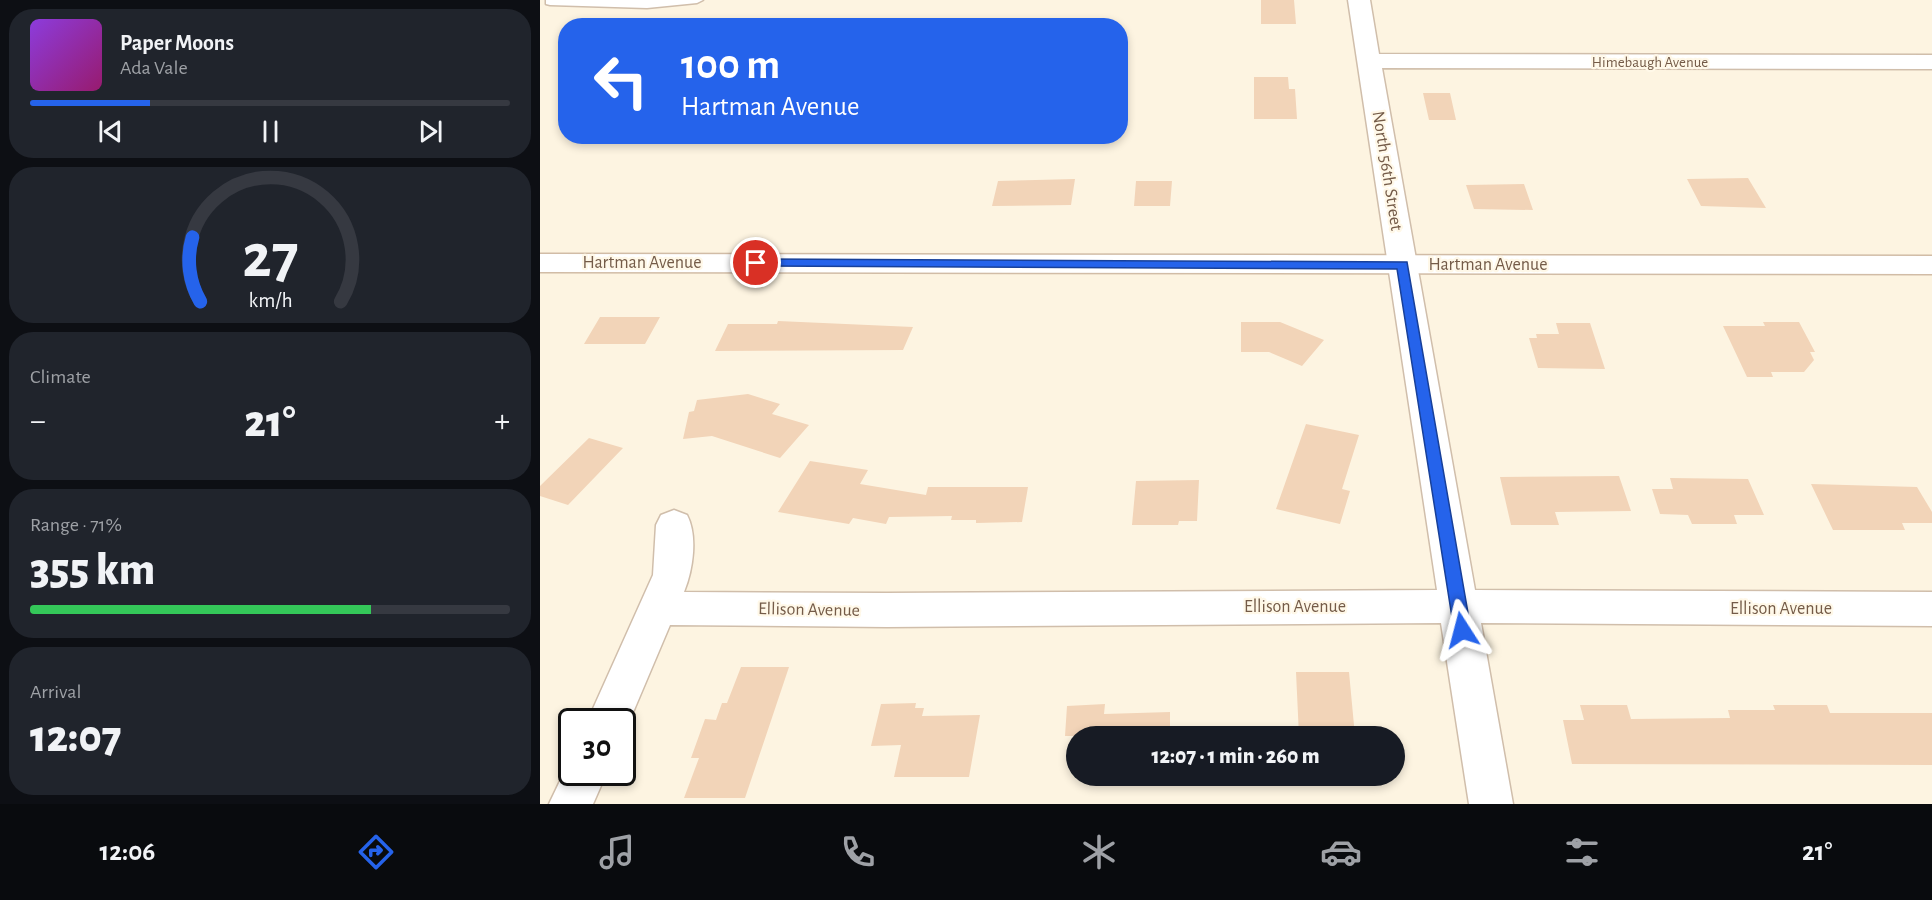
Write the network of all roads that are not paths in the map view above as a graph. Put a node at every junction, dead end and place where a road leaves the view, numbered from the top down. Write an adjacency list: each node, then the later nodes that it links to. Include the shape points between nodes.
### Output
1 (697, 0): 3 (lane, via 647,5)
2 (1359, 0): 4 (street, North 56th Street)
3 (548, 4)
4 (1369, 61): 5 (street, Himebaugh Avenue); 7 (street, North 56th Street)
5 (1932, 62)
6 (540, 263): 7 (street, Hartman Avenue)
7 (1403, 265): 8 (street, Hartman Avenue); 11 (street, North 56th Street)
8 (1932, 265)
9 (674, 525): 10 (street, via 672,575)
10 (658, 608): 11 (street, Ellison Avenue); 13 (street)
11 (1459, 608): 12 (street, Ellison Avenue); 16 (street, North 56th Street)
12 (1932, 609)
13 (614, 708)
14 (579, 786): 15 (street)
15 (571, 804)
16 (1491, 804)

